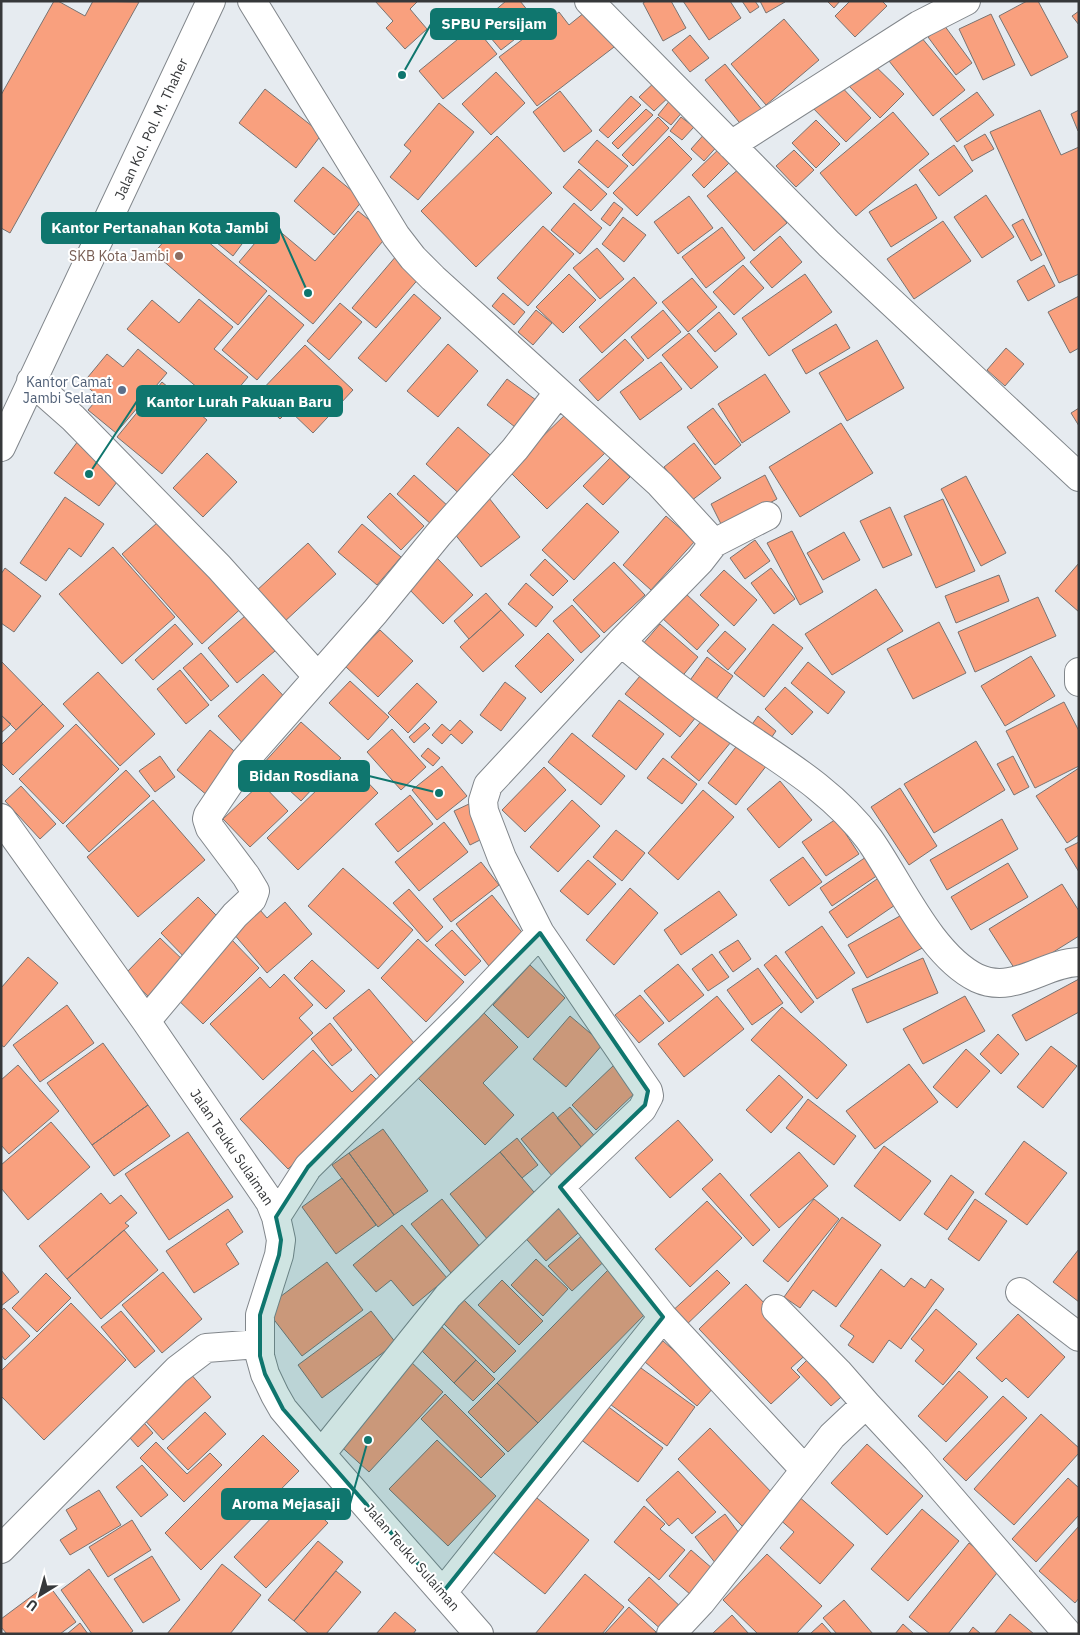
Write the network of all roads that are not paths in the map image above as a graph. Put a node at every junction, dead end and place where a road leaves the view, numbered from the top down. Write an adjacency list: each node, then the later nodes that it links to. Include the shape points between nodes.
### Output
1 (211, 1): 6 (street, Jalan Kol. Pol. M. Thaher)
2 (252, 1): 7 (street, via 402,243 433,278)
3 (589, 1): 5 (street)
4 (966, 1): 5 (street, via 919,25)
5 (731, 145): 9 (street, via 829,244)
6 (31, 381): 8 (street, Jalan Kol. Pol. M. Thaher); 14 (street, via 73,418 220,567)
7 (558, 393): 11 (street, via 660,484); 14 (street, via 515,448)
8 (1, 447)
9 (1079, 478)
10 (767, 516): 11 (street)
11 (714, 543): 12 (street)
12 (621, 642): 17 (street, via 488,785 482,801 502,858); 18 (street, via 671,684 807,778 844,810 871,842 941,949 961,968 1000,984 1065,963)
13 (1079, 672): 15 (street)
14 (318, 677): 19 (street, via 245,760 208,814 210,828 253,886 252,900 235,915)
15 (1079, 682)
16 (1, 818): 19 (street, Jalan Teuku Sulaiman)
17 (540, 933): 20 (street, via 648,1091 642,1109); 21 (street, via 308,1167)
18 (1079, 962)
19 (146, 1021): 21 (street, Jalan Teuku Sulaiman, via 261,1186)
20 (560, 1187): 24 (street); 28 (street, via 448,1296)
21 (276, 1217): 26 (street, Jalan Teuku Sulaiman, via 281,1240 260,1315)
22 (1020, 1292): 25 (street)
23 (776, 1309): 27 (street)
24 (663, 1317): 29 (street); 31 (street)
25 (1079, 1337)
26 (260, 1344): 28 (street, Jalan Teuku Sulaiman, via 265,1374 275,1395); 30 (street, via 206,1348 177,1370)
27 (866, 1404): 29 (street, via 832,1436); 35 (street)
28 (321, 1454): 31 (street, Jalan Teuku Sulaiman)
29 (805, 1470): 34 (street, via 701,1602)
30 (1, 1548)
31 (443, 1592): 33 (street, Jalan Teuku Sulaiman)
32 (1079, 1622): 35 (street)
33 (479, 1634)
34 (671, 1634)
35 (1068, 1634)

